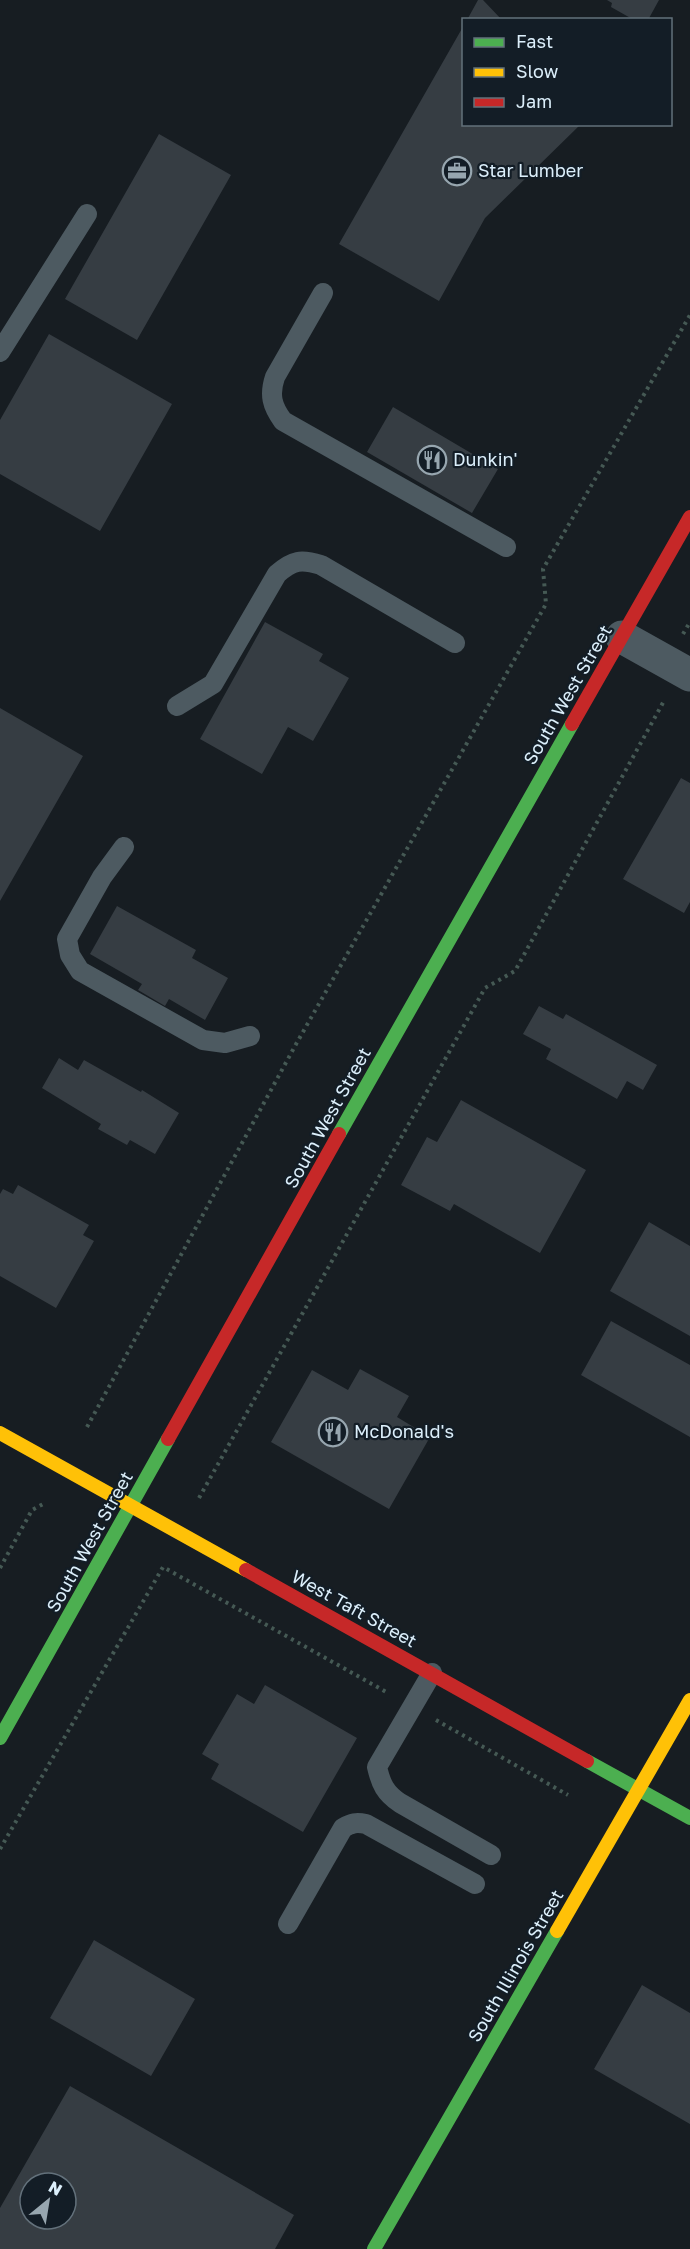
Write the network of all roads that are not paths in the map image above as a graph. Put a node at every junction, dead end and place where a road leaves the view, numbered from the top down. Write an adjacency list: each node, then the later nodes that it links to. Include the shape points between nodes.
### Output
1 (87, 214): 3 (lane)
2 (323, 293): 5 (lane, via 275,377 271,396 276,412 283,421)
3 (0, 352)
4 (690, 517): 6 (street, South West Street)
5 (506, 547)
6 (622, 637): 8 (street); 13 (street, South West Street)
7 (455, 643): 9 (lane, via 321,566 299,561 277,574 213,684)
8 (682, 671)
9 (177, 706)
10 (124, 847): 11 (lane, via 67,939 70,955 80,971 203,1040 225,1043)
11 (250, 1036)
12 (0, 1433): 13 (street, West Taft Street)
13 (131, 1506): 14 (street, West Taft Street); 16 (street, South West Street)
14 (432, 1673): 17 (street, West Taft Street); 19 (lane, via 377,1767 383,1787 400,1803)
15 (690, 1700): 17 (street, South Illinois Street)
16 (0, 1738)
17 (639, 1789): 18 (street, West Taft Street); 22 (street, South Illinois Street)
18 (690, 1818)
19 (491, 1855)
20 (475, 1884): 21 (lane, via 366,1824 351,1823 343,1827)
21 (288, 1924)
22 (374, 2249)

